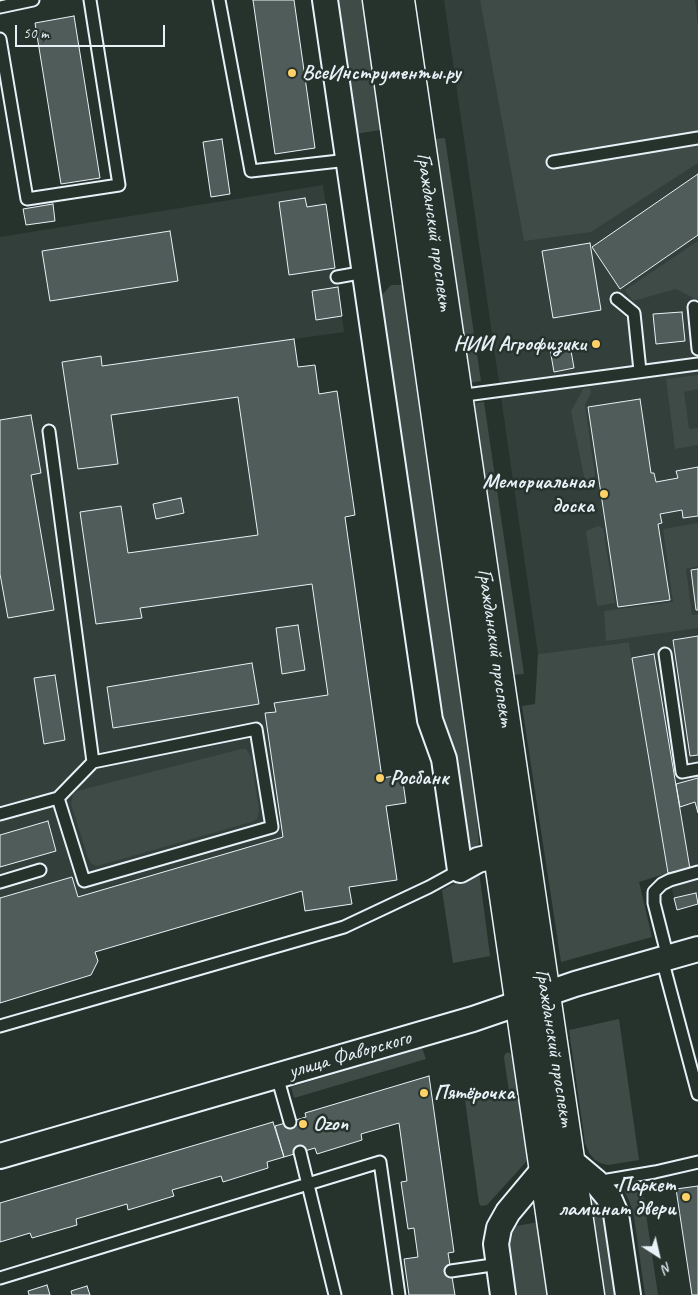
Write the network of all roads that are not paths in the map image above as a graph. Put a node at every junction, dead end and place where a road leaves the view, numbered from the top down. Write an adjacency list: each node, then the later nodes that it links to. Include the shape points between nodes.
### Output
1 (33, 0): 7 (lane)
2 (90, 0): 8 (lane, via 119,185 27,199)
3 (219, 0): 10 (lane, via 251,171)
4 (325, 0): 10 (street)
5 (378, 0): 26 (main road, Гражданский проспект)
6 (400, 0): 19 (main road, Гражданский проспект)
7 (0, 7)
8 (0, 39)
9 (698, 138): 11 (lane)
10 (348, 160): 12 (street)
11 (553, 162)
12 (365, 272): 13 (lane); 28 (street, via 430,720 444,759)
13 (337, 277)
14 (617, 300): 18 (lane, via 634,313)
15 (694, 307): 16 (lane)
16 (698, 349)
17 (698, 364): 18 (lane)
18 (640, 371): 19 (lane)
19 (458, 396): 33 (main road, Гражданский проспект)
20 (49, 431): 22 (lane)
21 (665, 654): 23 (lane, via 682,772)
22 (93, 762): 24 (lane); 24 (lane, via 256,729 272,828 84,881)
23 (698, 768)
24 (58, 798): 25 (lane)
25 (0, 814)
26 (498, 855): 28 (street, via 478,860); 34 (main road, Гражданский проспект)
27 (40, 870): 30 (lane)
28 (460, 870): 35 (lane, via 344,926)
29 (698, 872): 32 (lane, via 670,880 654,892)
30 (0, 882)
31 (698, 949): 32 (street, улица Фаворского)
32 (665, 958): 33 (street, улица Фаворского); 37 (lane)
33 (546, 994): 34 (street, улица Фаворского); 41 (main road, Гражданский проспект)
34 (520, 1003): 36 (street, улица Фаворского); 43 (main road, Гражданский проспект)
35 (0, 1026)
36 (277, 1076): 38 (lane); 40 (street, улица Фаворского)
37 (698, 1094)
38 (290, 1122)
39 (300, 1152): 45 (lane)
40 (0, 1156)
41 (571, 1161): 44 (street); 53 (main road, Гражданский проспект)
42 (698, 1162): 44 (lane)
43 (544, 1169): 46 (street, via 508,1212 499,1228 496,1244); 52 (main road, Гражданский проспект)
44 (596, 1182): 54 (street, via 609,1198 616,1214)
45 (308, 1184): 48 (lane); 49 (lane); 50 (lane, via 380,1162 402,1278)
46 (499, 1264): 47 (lane); 51 (street)
47 (451, 1271)
48 (0, 1278)
49 (335, 1295)
50 (399, 1295)
51 (503, 1295)
52 (562, 1295)
53 (590, 1295)
54 (628, 1295)

